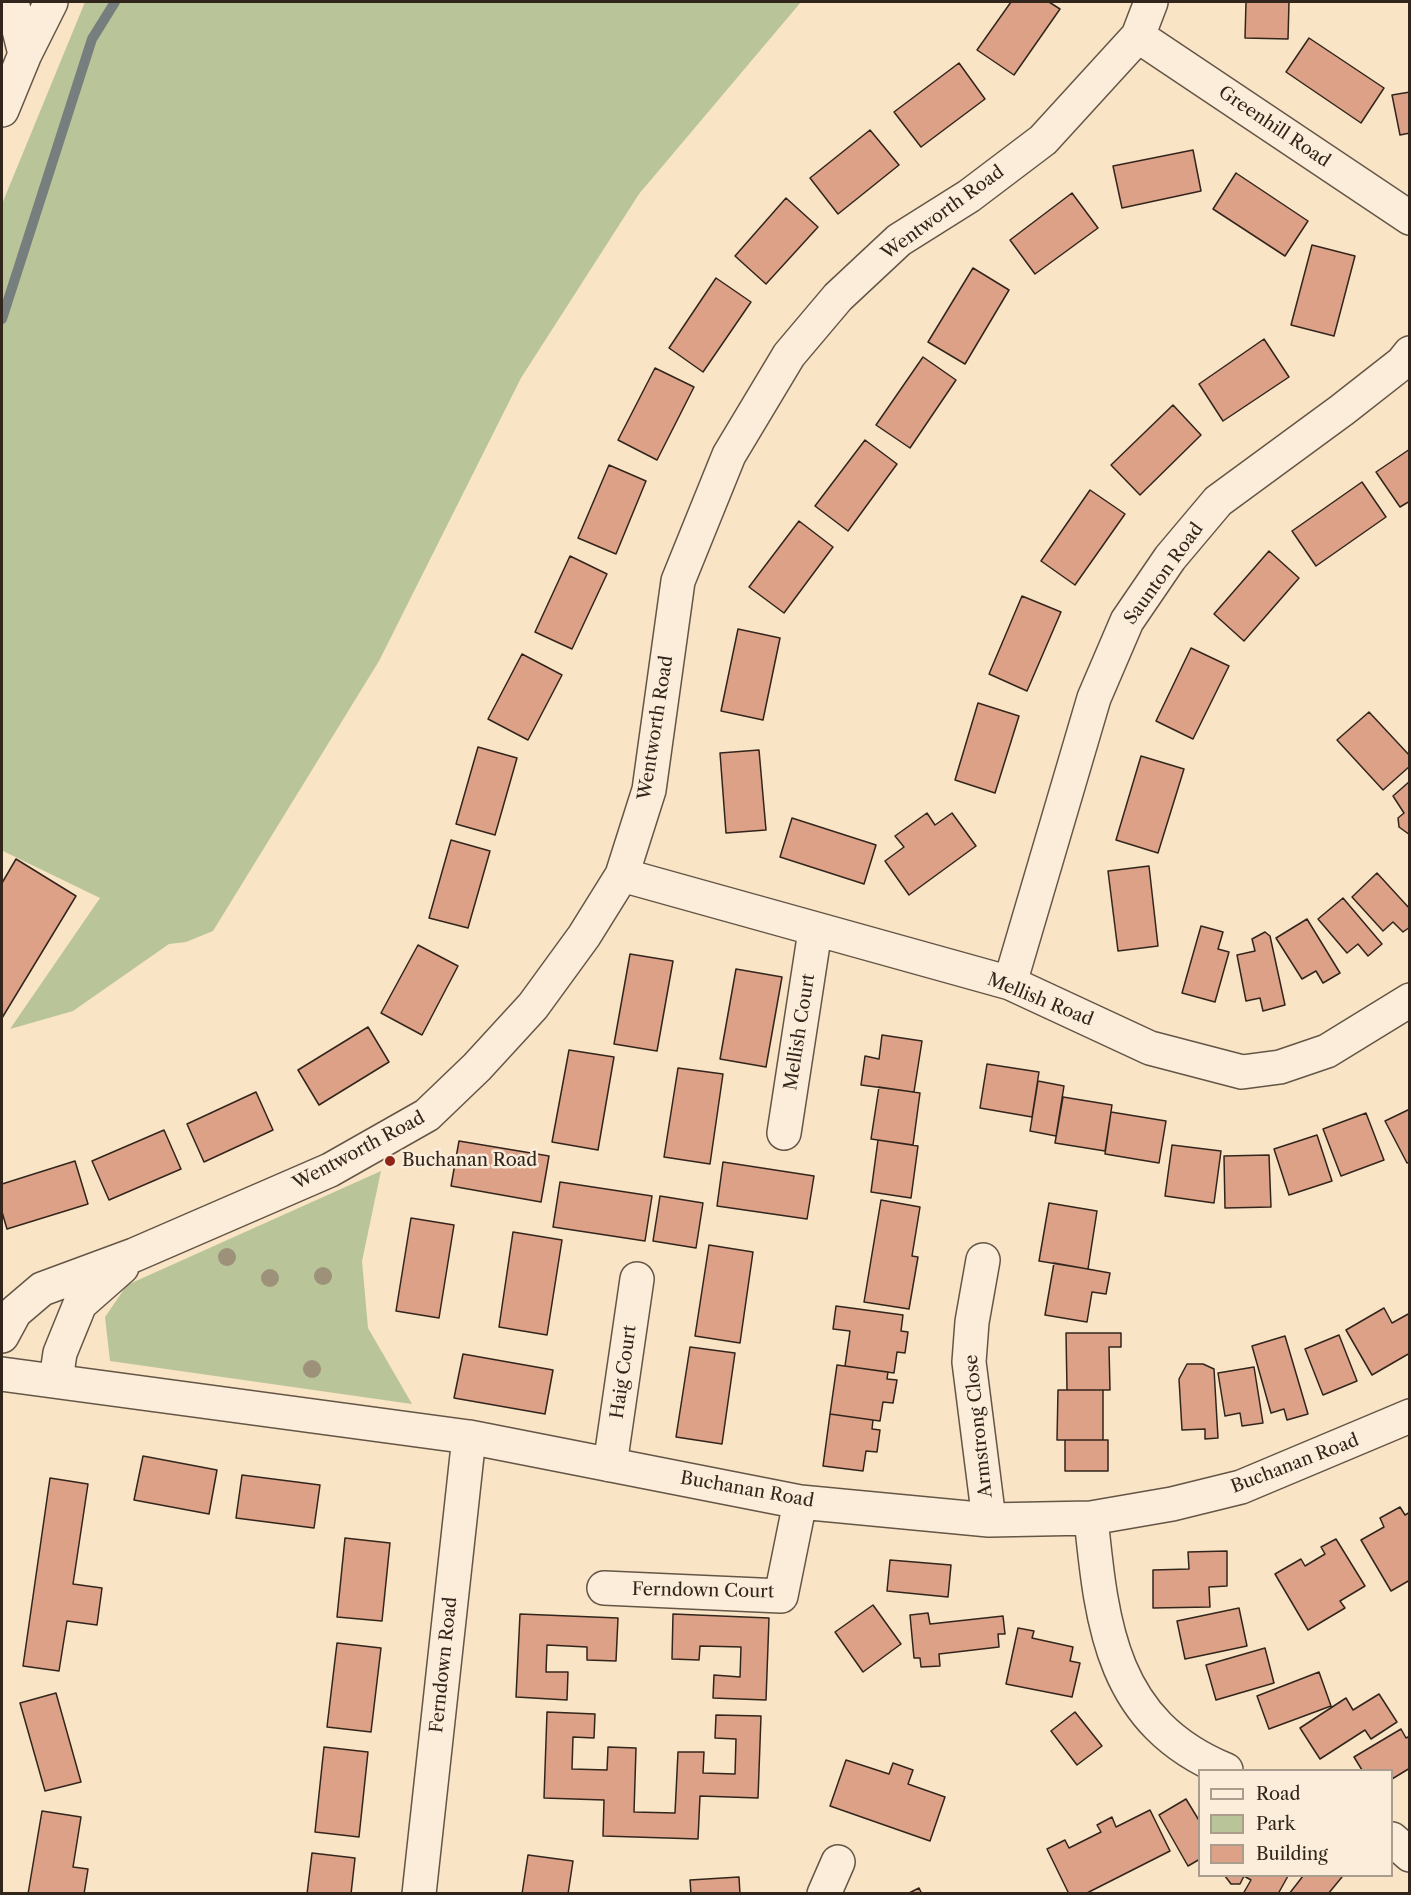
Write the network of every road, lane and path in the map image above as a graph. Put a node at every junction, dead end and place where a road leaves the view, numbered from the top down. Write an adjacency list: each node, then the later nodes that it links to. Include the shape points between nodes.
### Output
1 (12, 2): 5 (street)
2 (51, 2): 5 (street)
3 (1151, 2): 4 (street, Wentworth Road)
4 (1138, 36): 7 (street, Greenhill Road); 9 (street, Wentworth Road, via 1043,140 969,196 899,240 837,297 789,355 729,455 678,581 650,790)
5 (25, 54): 6 (street)
6 (2, 110)
7 (1410, 218)
8 (1410, 353): 11 (street, Saunton Road, via 1342,410 1218,501 1170,558 1127,621 1094,698)
9 (622, 875): 10 (street, Mellish Road); 14 (street, Wentworth Road, via 533,1006 428,1115 330,1170)
10 (815, 931): 11 (street, Mellish Road); 13 (street, Mellish Court)
11 (1010, 983): 12 (street, Mellish Road, via 1150,1047 1242,1072 1280,1067 1327,1051)
12 (1410, 1000)
13 (784, 1133)
14 (134, 1256): 17 (street, Wentworth Road); 21 (street, via 80,1304 60,1353)
15 (983, 1260): 27 (street, Armstrong Close, via 969,1362)
16 (637, 1279): 24 (street, Haig Court)
17 (42, 1288): 18 (street); 19 (street, Wentworth Road, via 15,1312)
18 (2, 1294)
19 (2, 1336)
20 (2, 1374): 21 (street, Buchanan Road)
21 (56, 1380): 23 (street, Buchanan Road)
22 (1410, 1416): 26 (street, Buchanan Road, via 1241,1487)
23 (469, 1437): 24 (street, Buchanan Road); 33 (street, Ferndown Road)
24 (610, 1465): 25 (street, Buchanan Road)
25 (800, 1502): 27 (street, Buchanan Road); 28 (street, Ferndown Court, via 781,1596)
26 (1091, 1518): 27 (street, Buchanan Road); 29 (street, via 1106,1632 1123,1673 1139,1702 1176,1743)
27 (989, 1520)
28 (604, 1588)
29 (1224, 1769)
30 (1393, 1840): 31 (street)
31 (1410, 1855)
32 (838, 1862): 34 (street)
33 (419, 1893)
34 (824, 1893)

